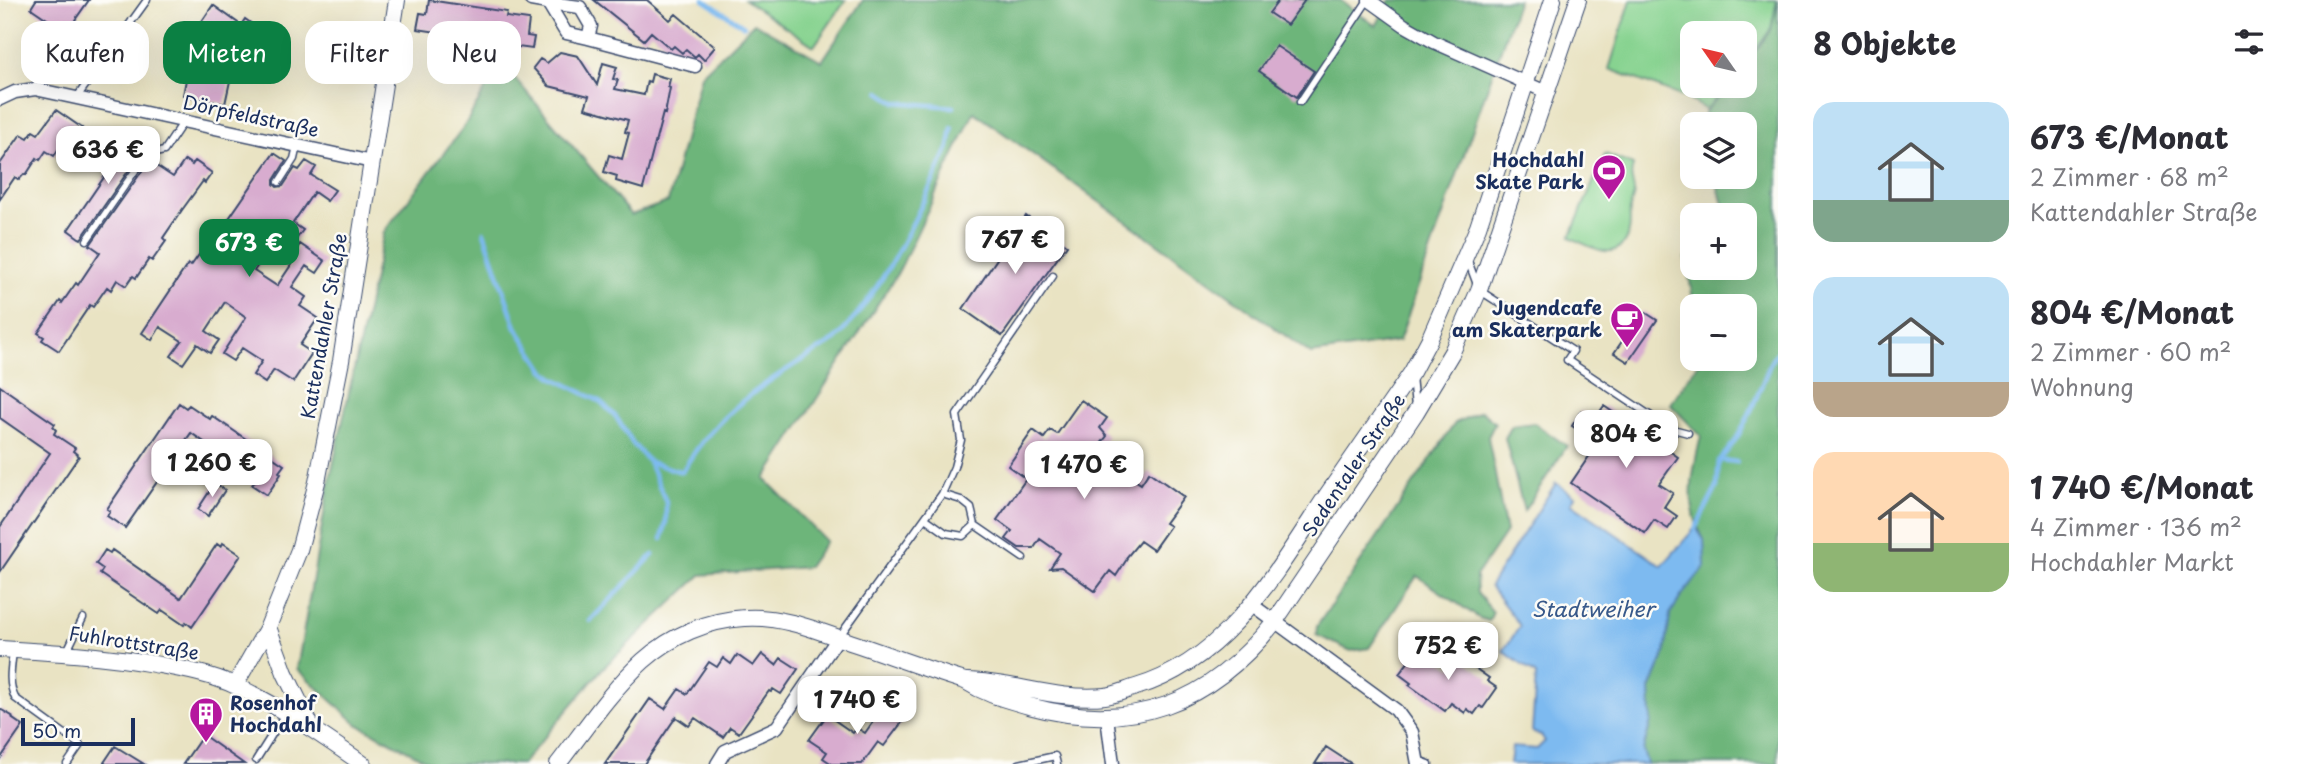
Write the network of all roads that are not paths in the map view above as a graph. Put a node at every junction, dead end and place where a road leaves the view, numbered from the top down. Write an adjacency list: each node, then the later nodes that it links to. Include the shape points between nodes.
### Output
1 (146, 0): 12 (lane)
2 (397, 0): 17 (street, Kattendahler Straße)
3 (531, 0): 7 (street)
4 (1369, 0): 10 (street, via 1434,42); 14 (lane)
5 (1553, 0): 10 (street, Sedentaler Straße)
6 (1578, 0): 11 (street, Sedentaler Straße)
7 (548, 3): 8 (street, via 566,33); 8 (street, via 580,7 591,26)
8 (588, 38): 9 (street)
9 (695, 66)
10 (1525, 83): 11 (street); 20 (street, Sedentaler Straße)
11 (1546, 93): 22 (street, Sedentaler Straße)
12 (76, 97): 13 (street, Dörpfeldstraße, via 34,89); 15 (street, Dörpfeldstraße)
13 (0, 99)
14 (1300, 102)
15 (184, 121): 16 (street, Dörpfeldstraße); 19 (lane, via 164,152 146,155)
16 (297, 146): 17 (street, Dörpfeldstraße); 18 (lane)
17 (372, 162): 33 (street, Kattendahler Straße, via 317,482 299,550)
18 (279, 182)
19 (87, 240)
20 (1467, 257): 22 (lane); 23 (street, Sedentaler Straße)
21 (1053, 276): 26 (lane, via 957,415 961,440)
22 (1479, 290): 24 (street, Sedentaler Straße, via 1452,352); 25 (lane, via 1573,351 1567,360 1669,428)
23 (1412, 372): 24 (lane); 30 (street, Sedentaler Straße)
24 (1416, 412): 32 (street, Sedentaler Straße)
25 (1688, 433)
26 (942, 494): 27 (lane); 28 (lane, via 971,508)
27 (925, 518): 28 (lane, via 946,533 963,536); 34 (lane)
28 (975, 525): 29 (lane)
29 (1023, 558)
30 (1251, 604): 32 (street); 39 (street, Sedentaler Straße, via 1209,648 1179,668 1148,684)
31 (83, 618): 36 (lane)
32 (1275, 621): 41 (street, Sedentaler Straße, via 1232,667 1178,702); 45 (street, via 1396,710 1412,732)
33 (268, 627): 38 (street, Kattendahler Straße); 42 (street)
34 (838, 638): 37 (street, Sedentaler Straße); 48 (street, Sedentaler Straße, via 770,618 745,617 676,636 643,661); 49 (street, via 777,727 725,751)
35 (7, 650): 36 (street, Fuhlrottstraße); 46 (lane, via 15,698 80,745)
36 (66, 653): 38 (street, Fuhlrottstraße, via 173,667)
37 (965, 681): 39 (street, Sedentaler Straße); 41 (street, Sedentaler Straße, via 986,694 1051,712)
38 (235, 685): 40 (street, Fuhlrottstraße)
39 (1106, 696): 41 (street)
40 (285, 713): 42 (street, Fuhlrottstraße); 44 (lane)
41 (1107, 717): 52 (street)
42 (312, 728): 43 (street, Fuhlrottstraße)
43 (344, 759): 47 (street, Fuhlrottstraße)
44 (256, 760)
45 (1422, 763)
46 (67, 764)
47 (363, 764)
48 (558, 764)
49 (716, 764)
50 (1019, 764): 51 (lane, via 1055,756)
51 (1057, 764)
52 (1113, 764)

